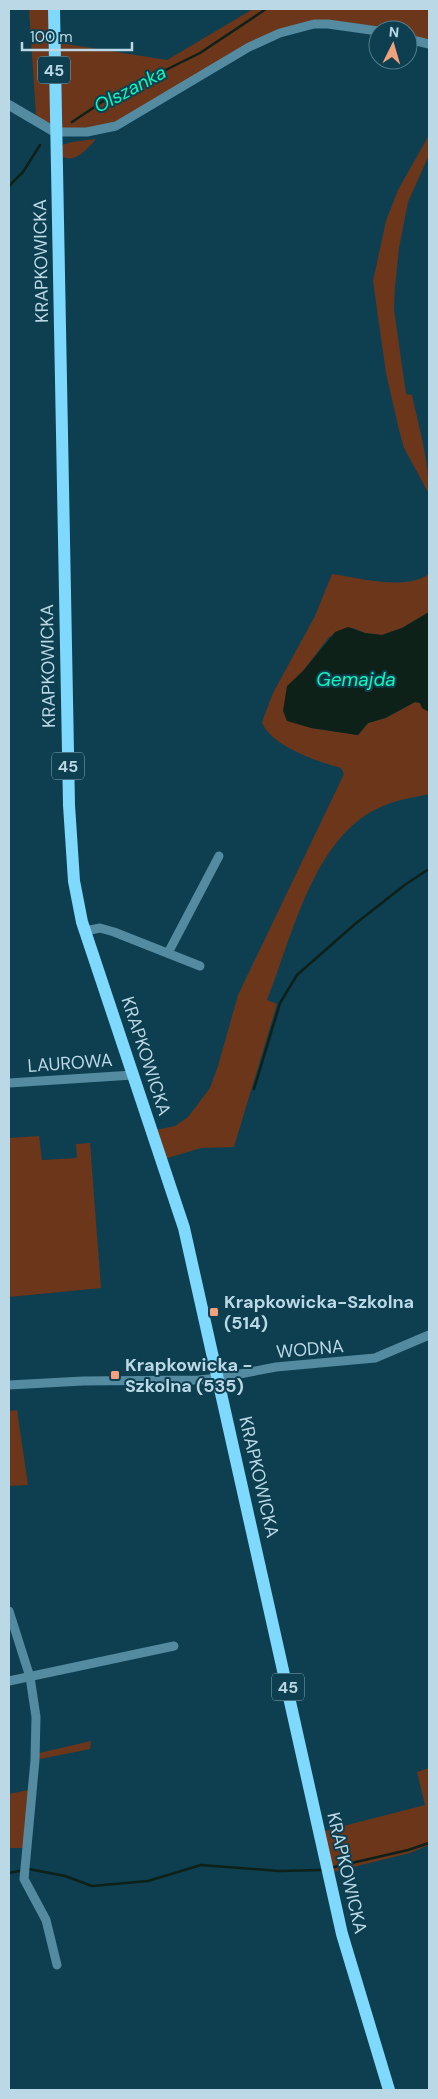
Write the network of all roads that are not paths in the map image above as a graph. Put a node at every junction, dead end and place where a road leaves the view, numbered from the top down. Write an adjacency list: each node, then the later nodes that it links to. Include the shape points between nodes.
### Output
1 (54, 9): 4 (main road, KRAPKOWICKA / 45)
2 (368, 30): 4 (street, via 314,24 280,33 249,47 116,126 87,132)
3 (9, 105): 4 (street)
4 (55, 132): 6 (main road, KRAPKOWICKA / 45, via 69,805 74,881)
5 (219, 856): 7 (street)
6 (85, 931): 7 (street, via 100,928); 9 (main road, KRAPKOWICKA / 45)
7 (168, 953): 8 (street)
8 (200, 966)
9 (133, 1075): 10 (street, LAUROWA); 12 (main road, KRAPKOWICKA / 45, via 184,1228)
10 (9, 1083)
11 (429, 1335): 12 (street, WODNA, via 375,1358 276,1367)
12 (219, 1378): 13 (street, WODNA); 19 (main road, KRAPKOWICKA / 45, via 342,1934)
13 (9, 1385)
14 (9, 1611): 16 (street)
15 (174, 1646): 16 (street)
16 (30, 1677): 17 (street); 18 (street, via 36,1717 35,1760 24,1878 46,1920)
17 (9, 1682)
18 (57, 1965)
19 (389, 2090)

